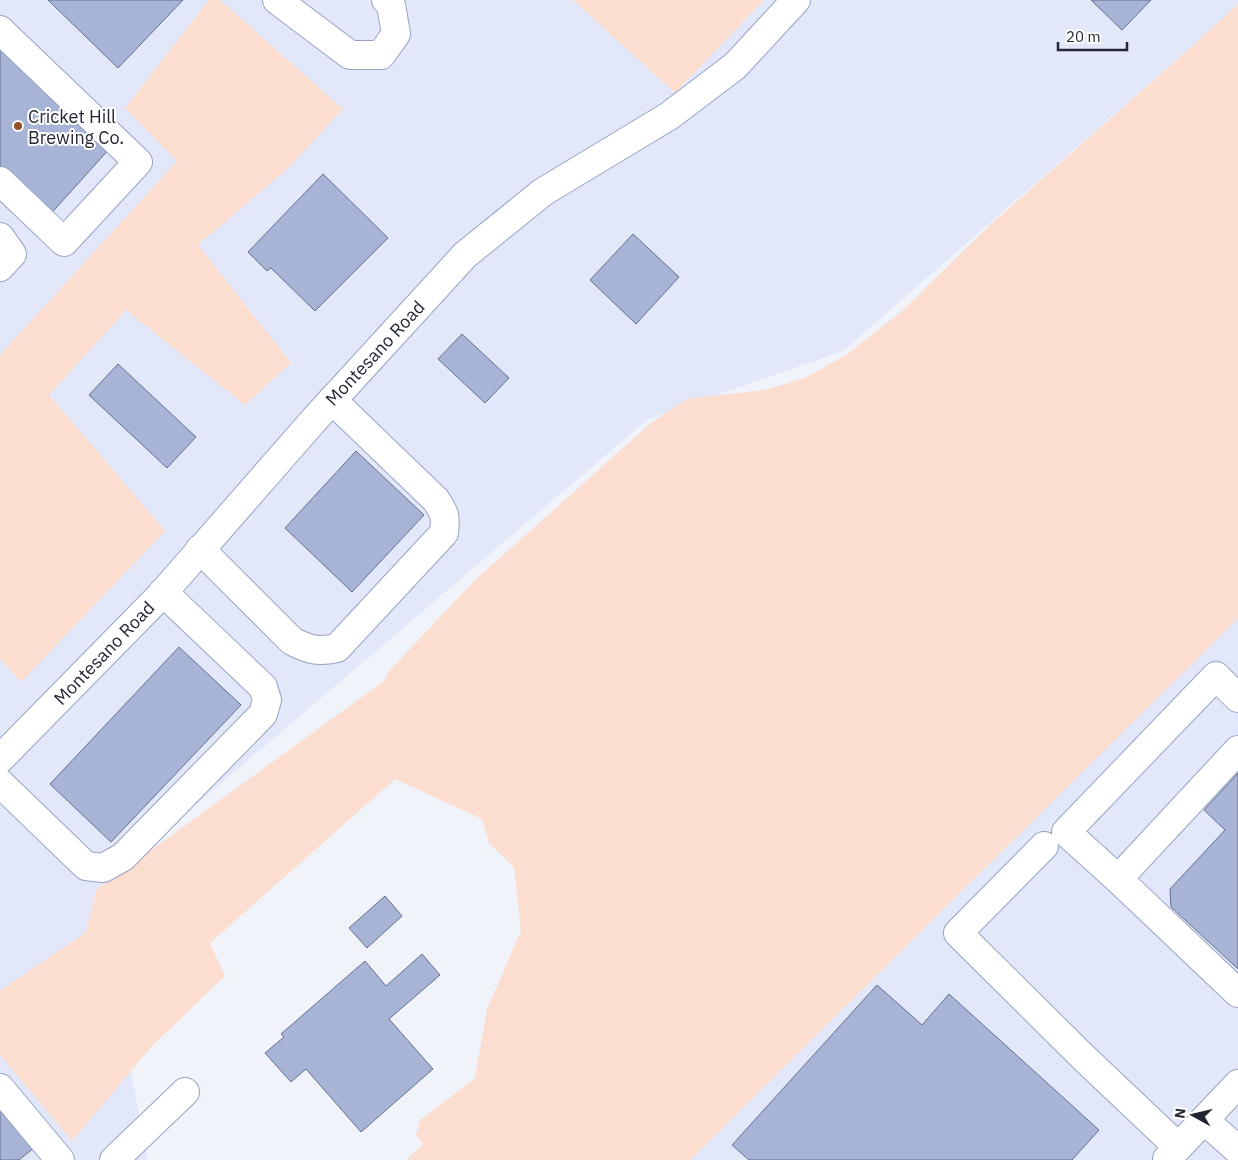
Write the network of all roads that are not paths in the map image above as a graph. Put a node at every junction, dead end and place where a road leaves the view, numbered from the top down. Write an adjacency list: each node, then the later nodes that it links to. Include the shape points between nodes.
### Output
1 (277, 0): 2 (street, via 350,55 381,54 396,34 391,5)
2 (386, 0)
3 (796, 0): 8 (street, Montesano Road, via 734,66 669,116 543,192 465,255)
4 (0, 30): 5 (street, via 138,162 64,242)
5 (0, 181)
6 (0, 237): 7 (street, via 12,254)
7 (0, 266)
8 (332, 400): 9 (street, Montesano Road); 9 (street, via 436,500 446,518 444,533 337,648 324,651 306,648 292,641)
9 (200, 549): 10 (street, Montesano Road)
10 (163, 592): 13 (street, Montesano Road); 14 (street, via 263,687 267,700 263,714 123,856 103,868 86,866)
11 (1238, 698): 16 (street, via 1216,676 1066,832)
12 (1238, 750): 16 (street)
13 (0, 759)
14 (0, 783)
15 (1044, 846): 23 (street, via 958,933 1082,1056)
16 (1118, 879): 17 (street)
17 (1238, 993)
18 (1238, 1084): 21 (street)
19 (0, 1088): 24 (street)
20 (185, 1092): 25 (street)
21 (1204, 1120): 22 (street); 23 (street)
22 (1238, 1150)
23 (1172, 1153)
24 (60, 1160)
25 (114, 1160)

